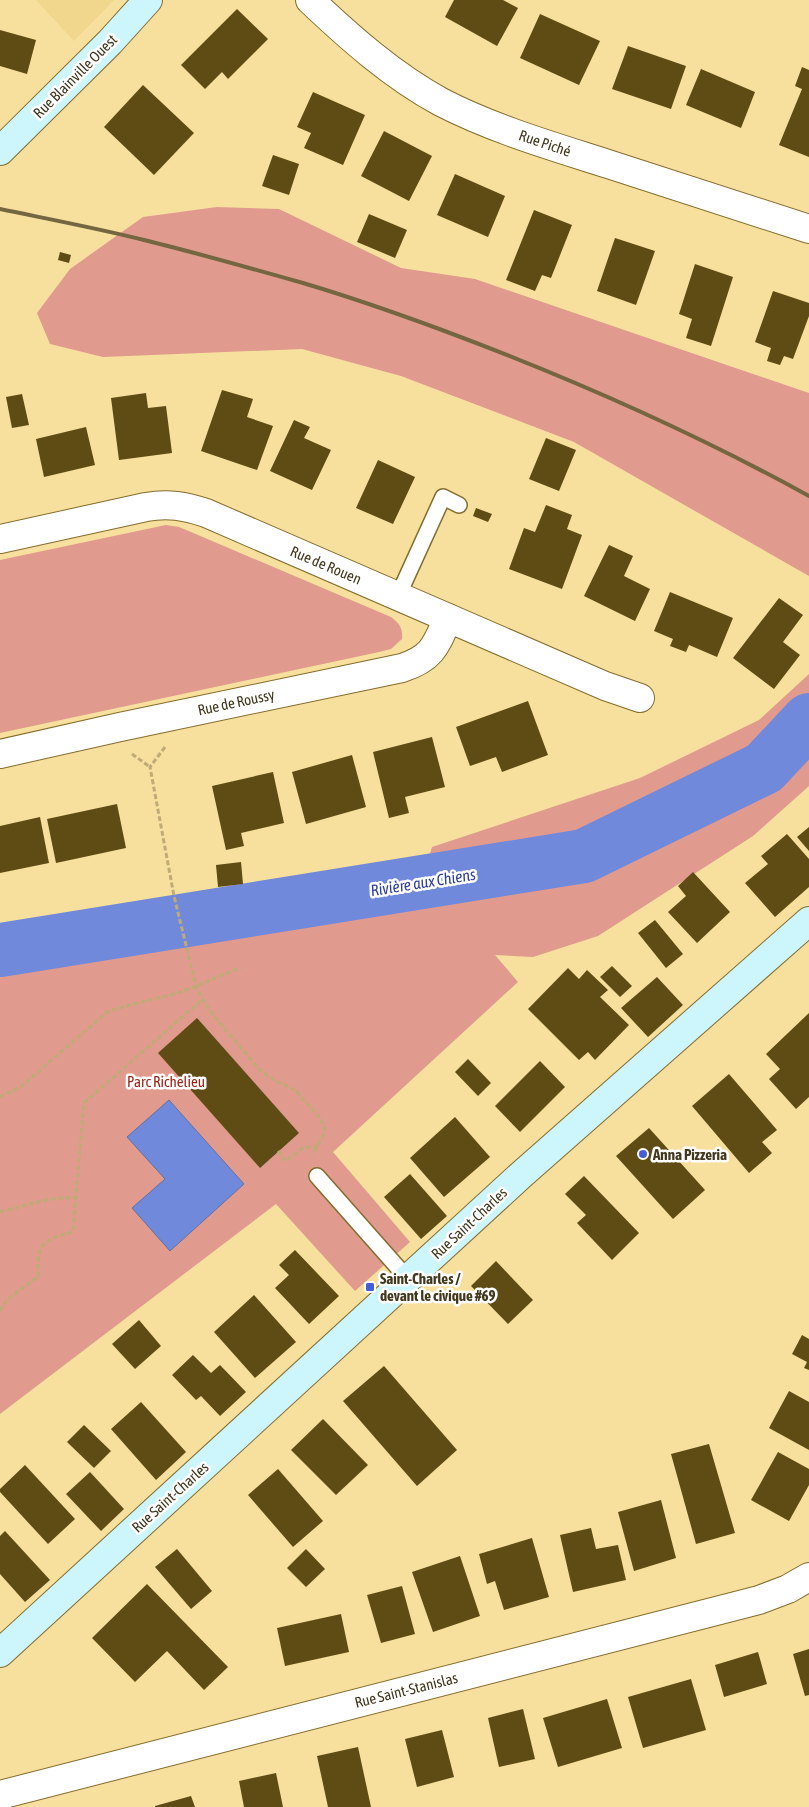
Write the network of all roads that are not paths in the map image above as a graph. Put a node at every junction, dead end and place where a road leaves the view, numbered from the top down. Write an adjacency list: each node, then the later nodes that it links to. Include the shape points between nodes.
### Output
1 (148, 0): 3 (street, Rue Blainville Ouest)
2 (310, 0): 4 (street, Rue Piché, via 394,71 473,117)
3 (0, 151)
4 (809, 229)
5 (459, 505): 7 (lane, via 443,497)
6 (0, 538): 7 (street, Rue de Rouen, via 146,507 177,505 206,513)
7 (398, 596): 8 (street, Rue de Rouen)
8 (448, 618): 9 (street, Rue de Rouen); 10 (street, Rue de Roussy, via 432,651 422,660 402,668)
9 (640, 698)
10 (0, 754)
11 (809, 920): 13 (street, Rue Saint-Charles)
12 (317, 1176): 13 (lane)
13 (408, 1279): 15 (street, Rue Saint-Charles)
14 (809, 1577): 16 (street, Rue Saint-Stanislas, via 759,1600)
15 (0, 1653)
16 (0, 1794)

